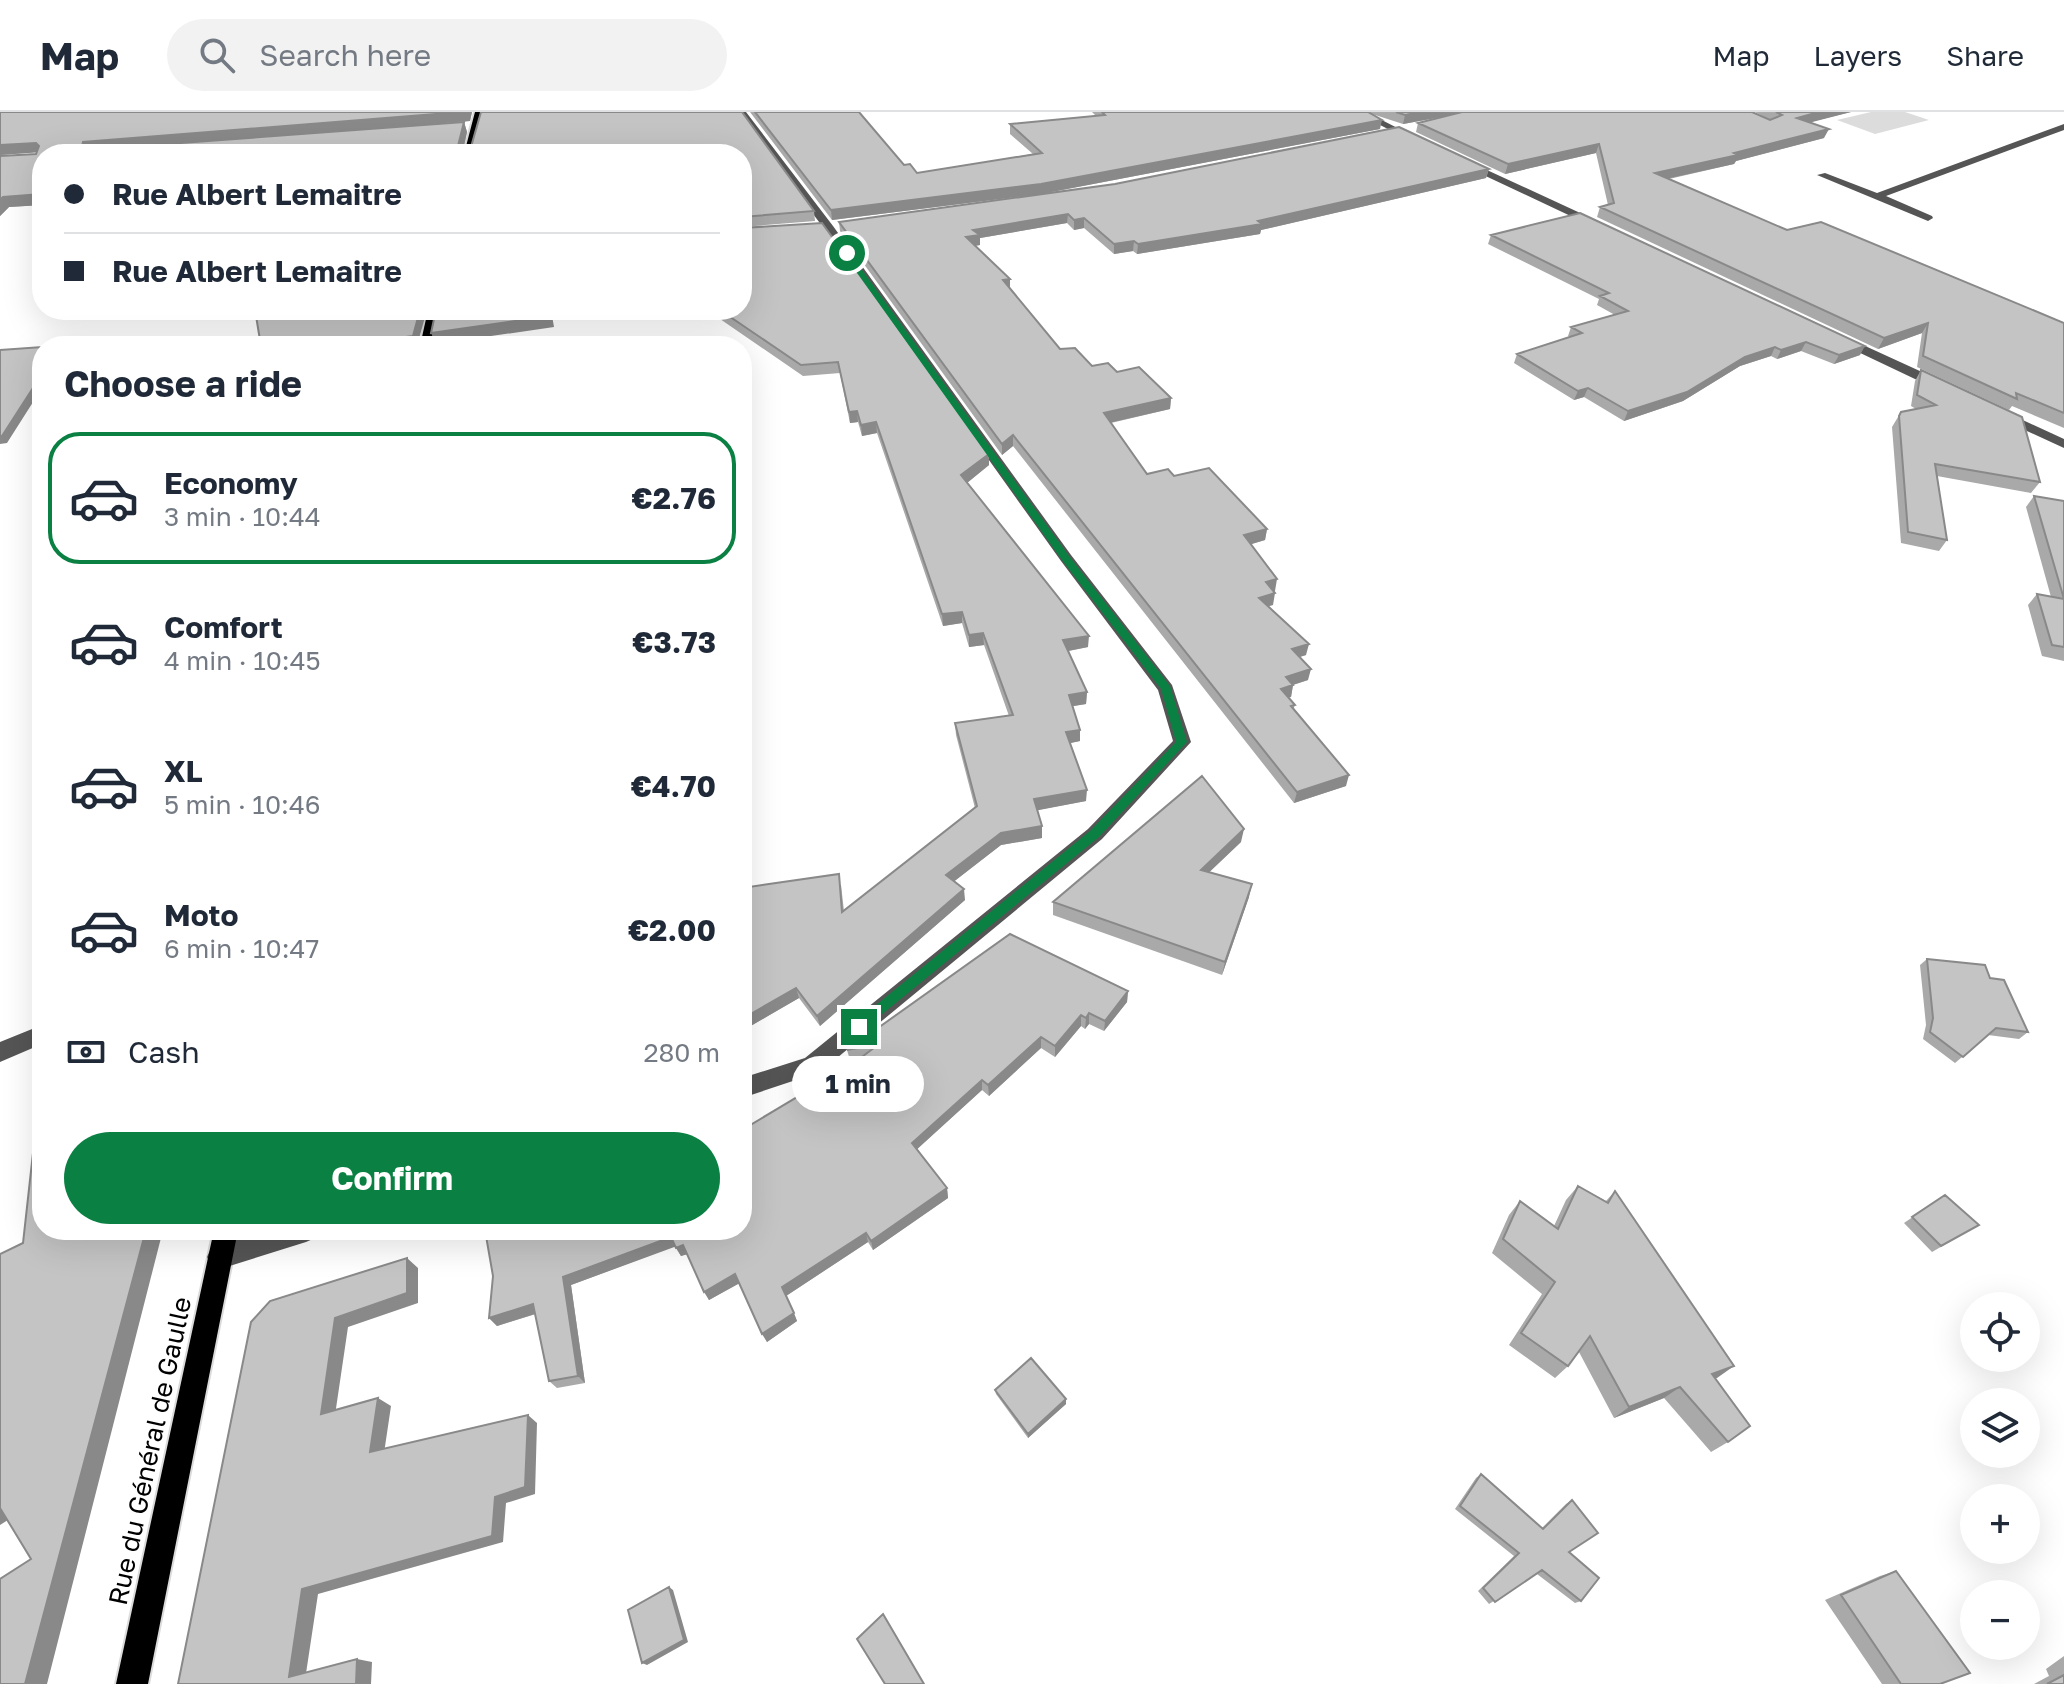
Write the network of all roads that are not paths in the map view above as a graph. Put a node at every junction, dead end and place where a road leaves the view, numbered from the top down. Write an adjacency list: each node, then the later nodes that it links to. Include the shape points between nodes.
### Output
1 (479, 112): 4 (main road)
2 (741, 112): 23 (street, via 1166,689 1182,742 1095,834 812,1065)
3 (1359, 112): 8 (street)
4 (476, 125): 5 (street); 10 (main road)
5 (460, 126)
6 (2064, 127): 14 (street)
7 (1411, 128): 8 (street)
8 (1397, 131): 9 (street); 11 (street)
9 (1382, 134)
10 (471, 144)
11 (1425, 144)
12 (1454, 158): 16 (street)
13 (1822, 175): 14 (street)
14 (1877, 196): 15 (street)
15 (1928, 218)
16 (1610, 231)
17 (1823, 331): 18 (street)
18 (1950, 390)
19 (1993, 410): 20 (street)
20 (2064, 444)
21 (32, 1038): 22 (street)
22 (0, 1052)
23 (752, 1085)
24 (247, 1240): 25 (street)
25 (223, 1244): 26 (main road, Rue du Général de Gaulle)
26 (132, 1684)

